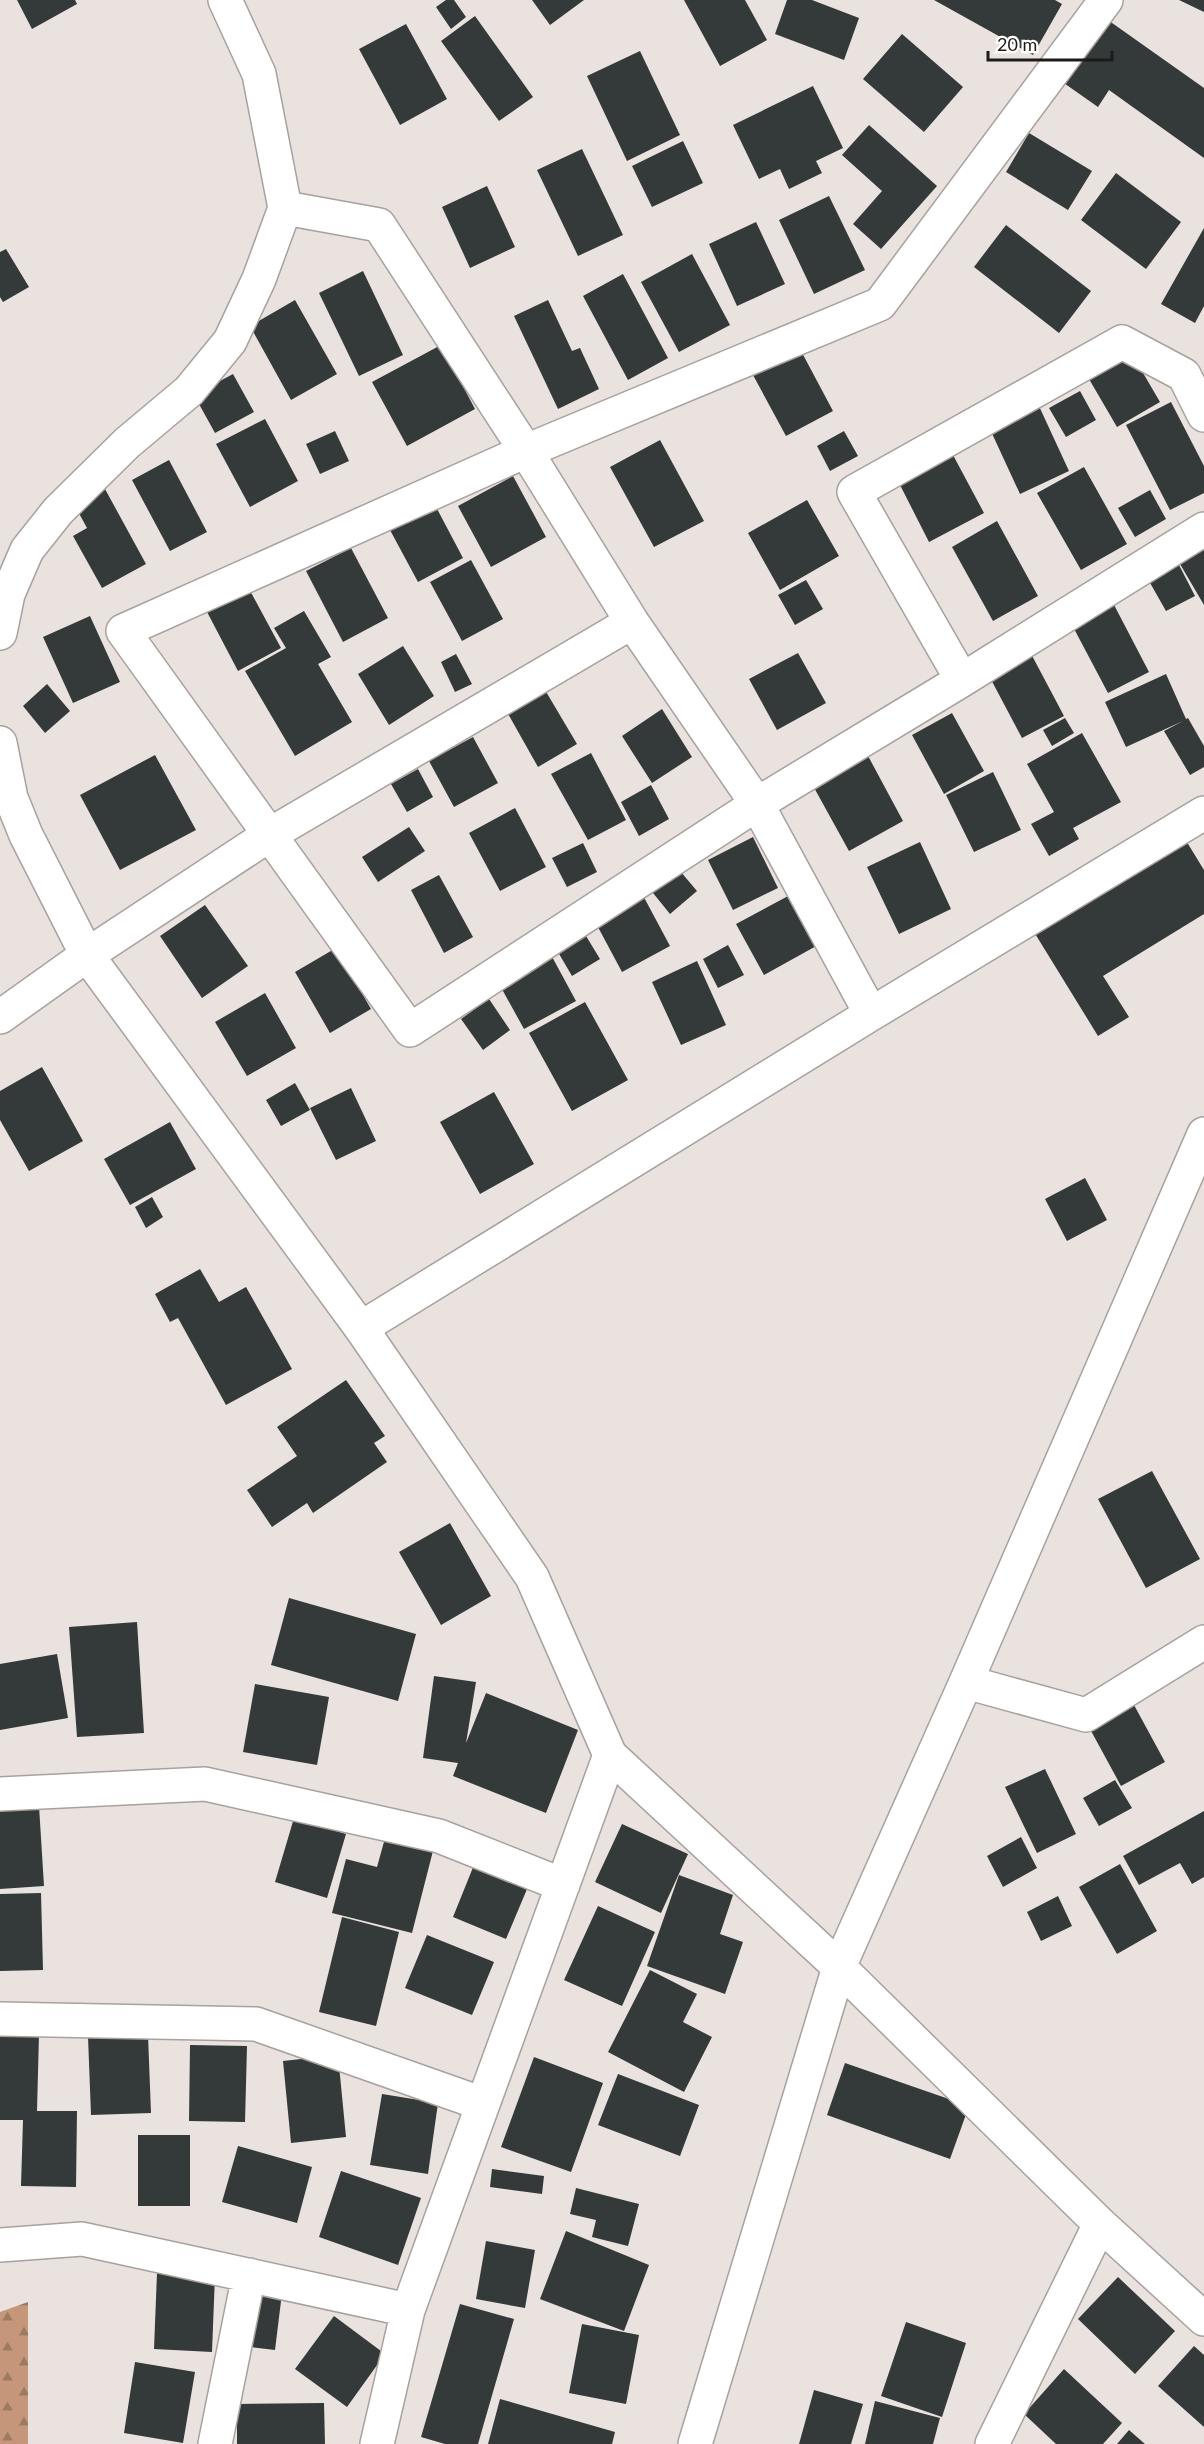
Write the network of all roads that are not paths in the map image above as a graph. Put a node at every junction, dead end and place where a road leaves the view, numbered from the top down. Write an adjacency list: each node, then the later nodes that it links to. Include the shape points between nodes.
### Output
1 (225, 0): 3 (street, via 259,74)
2 (1106, 0): 5 (street, via 880,304)
3 (285, 208): 5 (street, via 379,225); 8 (street, via 259,279 230,341 189,391 127,443 51,518 27,550 8,594)
4 (1204, 415): 9 (street, via 1184,375 1122,342 854,492)
5 (526, 451): 7 (street); 13 (street, via 123,630)
6 (1204, 529): 9 (street)
7 (632, 622): 11 (street); 13 (street)
8 (0, 633)
9 (962, 680): 11 (street)
10 (0, 743): 14 (street, via 11,798 26,835)
11 (757, 804): 13 (street, via 410,1030); 15 (street)
12 (1204, 813): 15 (street)
13 (269, 835): 14 (street)
14 (87, 955): 16 (street); 18 (street)
15 (871, 1014): 18 (street)
16 (0, 1017)
17 (1204, 1134): 20 (street)
18 (361, 1328): 21 (street, via 532,1577)
19 (1204, 1642): 20 (street, via 1086,1715)
20 (966, 1682): 24 (street)
21 (610, 1755): 23 (street); 24 (street)
22 (0, 1794): 23 (street, via 205,1784 439,1836)
23 (563, 1885): 26 (street)
24 (839, 1966): 27 (street); 34 (street)
25 (0, 2019): 26 (street, via 256,2024)
26 (483, 2104): 30 (street)
27 (1100, 2224): 31 (street); 35 (street)
28 (0, 2245): 29 (street, via 82,2239)
29 (249, 2275): 30 (street); 32 (street)
30 (408, 2310): 33 (street)
31 (1204, 2319)
32 (215, 2444)
33 (377, 2444)
34 (694, 2444)
35 (992, 2444)

